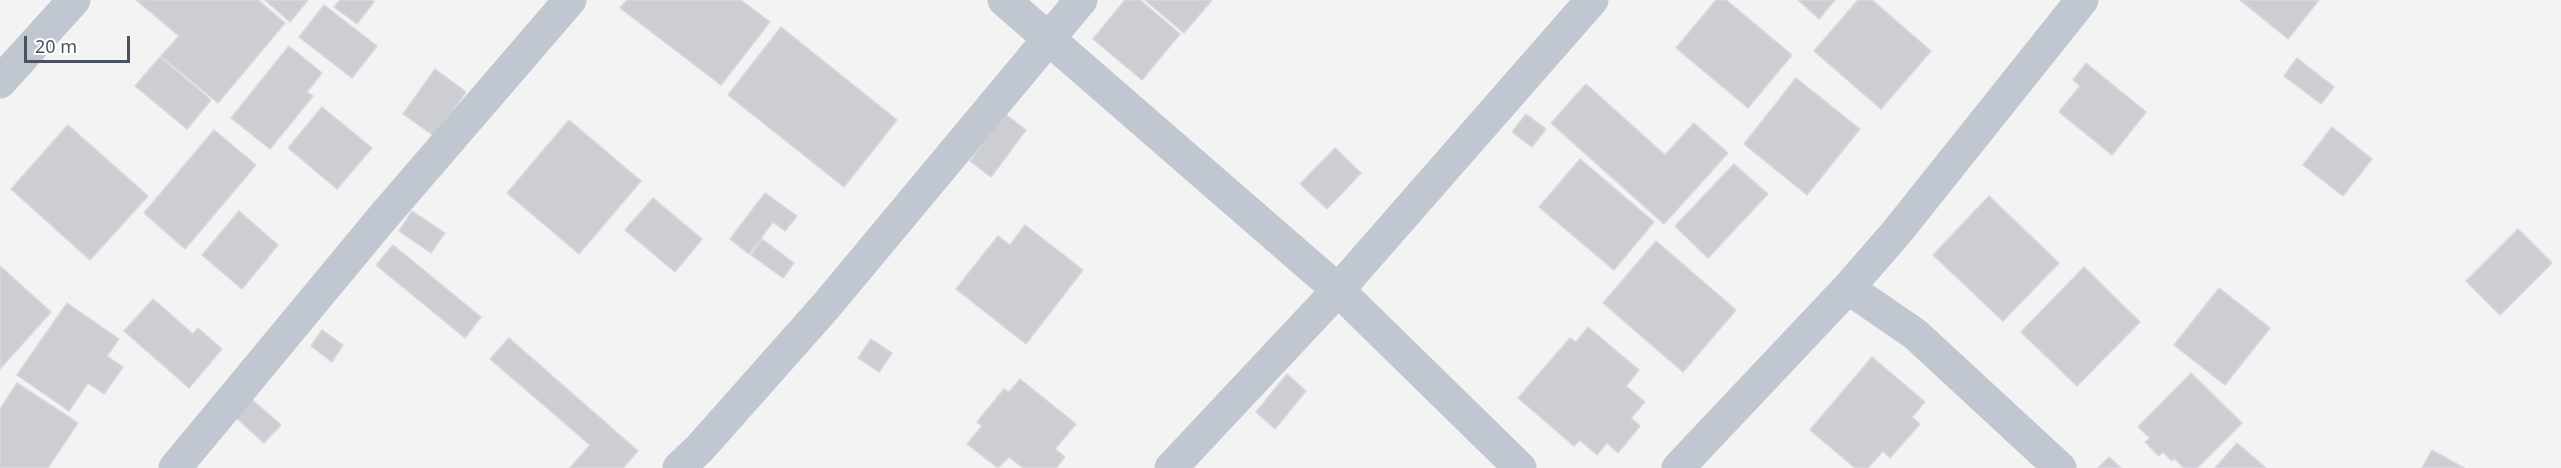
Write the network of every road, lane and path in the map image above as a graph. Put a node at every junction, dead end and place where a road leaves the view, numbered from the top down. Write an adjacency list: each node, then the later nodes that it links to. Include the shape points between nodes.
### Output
1 (74, 0): 8 (street)
2 (570, 0): 11 (street)
3 (1004, 0): 7 (street)
4 (1082, 0): 7 (street)
5 (1593, 0): 10 (street)
6 (2082, 0): 9 (street)
7 (1047, 38): 10 (street); 12 (street, via 826,306)
8 (0, 82)
9 (1848, 288): 15 (street); 16 (street, via 1915,334)
10 (1338, 290): 13 (street); 14 (street)
11 (175, 468)
12 (679, 468)
13 (1172, 468)
14 (1520, 468)
15 (1678, 468)
16 (2060, 468)

